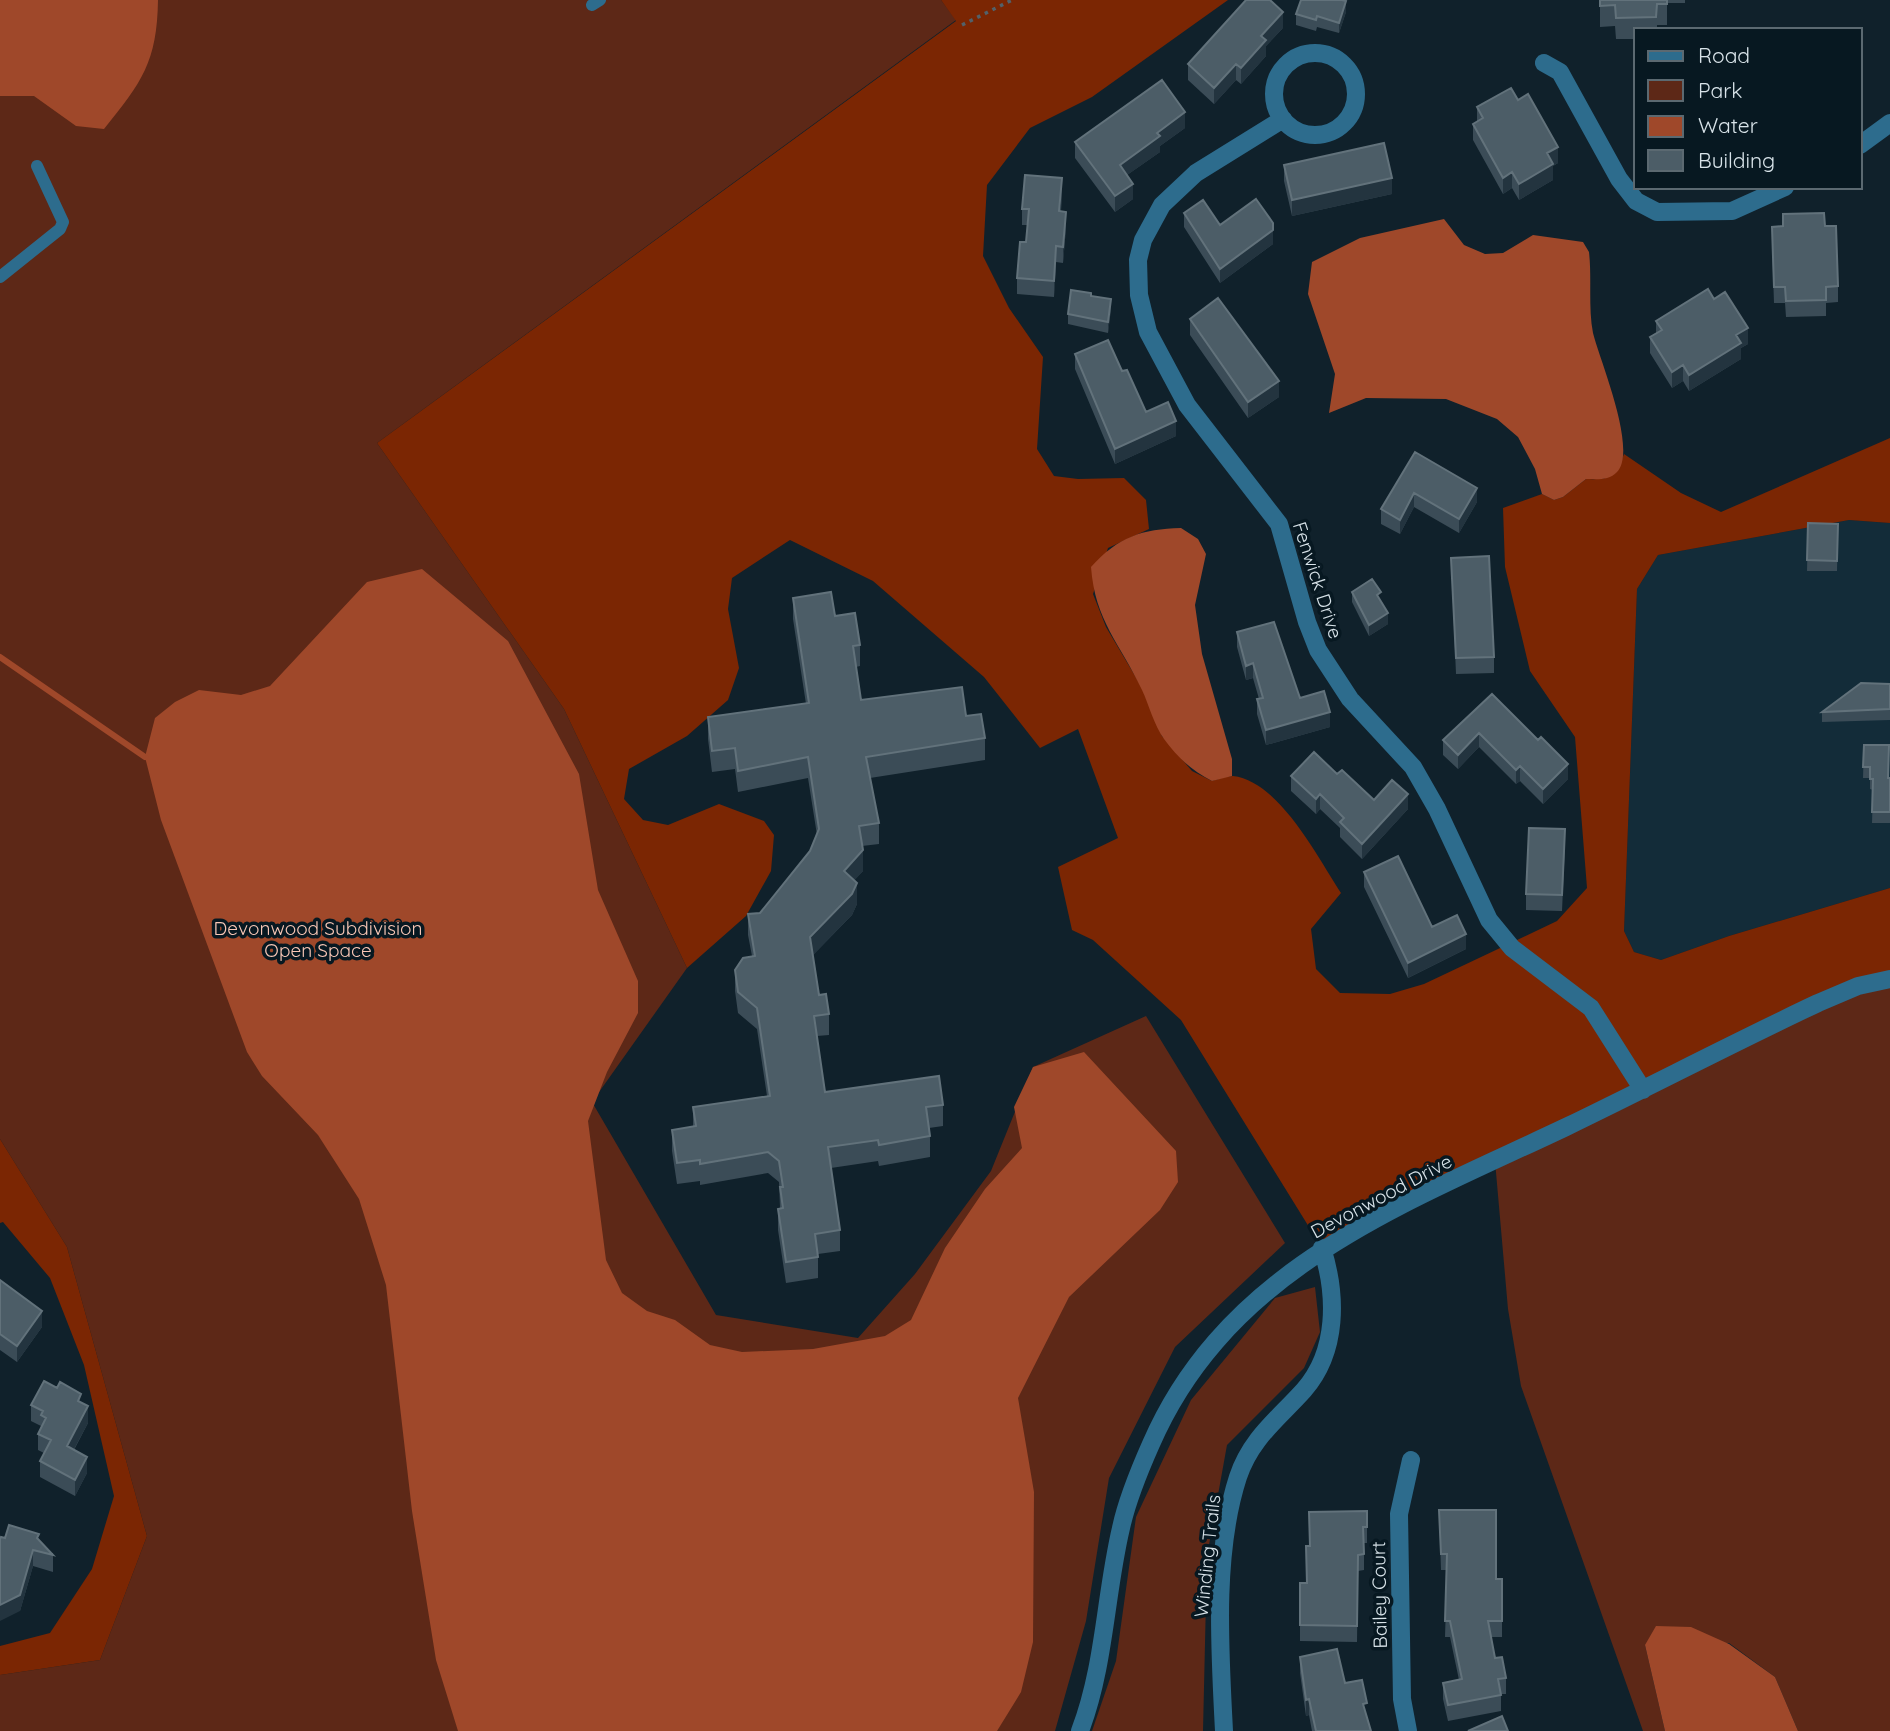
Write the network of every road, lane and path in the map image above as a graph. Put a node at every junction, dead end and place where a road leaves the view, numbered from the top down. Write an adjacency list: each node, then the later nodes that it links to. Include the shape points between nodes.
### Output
1 (1012, 0): 2 (path)
2 (962, 26)
3 (1544, 63): 8 (street, via 1560,72 1625,188 1648,210 1732,211)
4 (1283, 119): 4 (street, via 1298,132 1312,135 1337,129 1356,101 1349,70 1321,53 1290,61 1274,88); 11 (street, Fenwick Drive, via 1185,182 1154,218 1143,240 1137,272 1148,332 1187,405 1279,524 1318,650 1350,699 1413,767 1489,920 1512,948 1591,1008)
5 (1890, 123): 6 (street)
6 (1862, 144)
7 (37, 166): 9 (lane, via 63,222)
8 (1781, 189)
9 (0, 277)
10 (1890, 979): 11 (street, Devonwood Drive, via 1818,1003)
11 (1643, 1090): 12 (street, Devonwood Drive, via 1396,1207)
12 (1322, 1248): 14 (street, Devonwood Drive, via 1257,1298 1210,1348 1152,1441 1121,1528 1101,1655); 15 (street, Winding Trails, via 1332,1298 1326,1352 1304,1391 1247,1453 1229,1507 1220,1659)
13 (1411, 1460): 16 (street, Bailey Court, via 1399,1514 1402,1699)
14 (1080, 1731)
15 (1223, 1731)
16 (1408, 1731)

